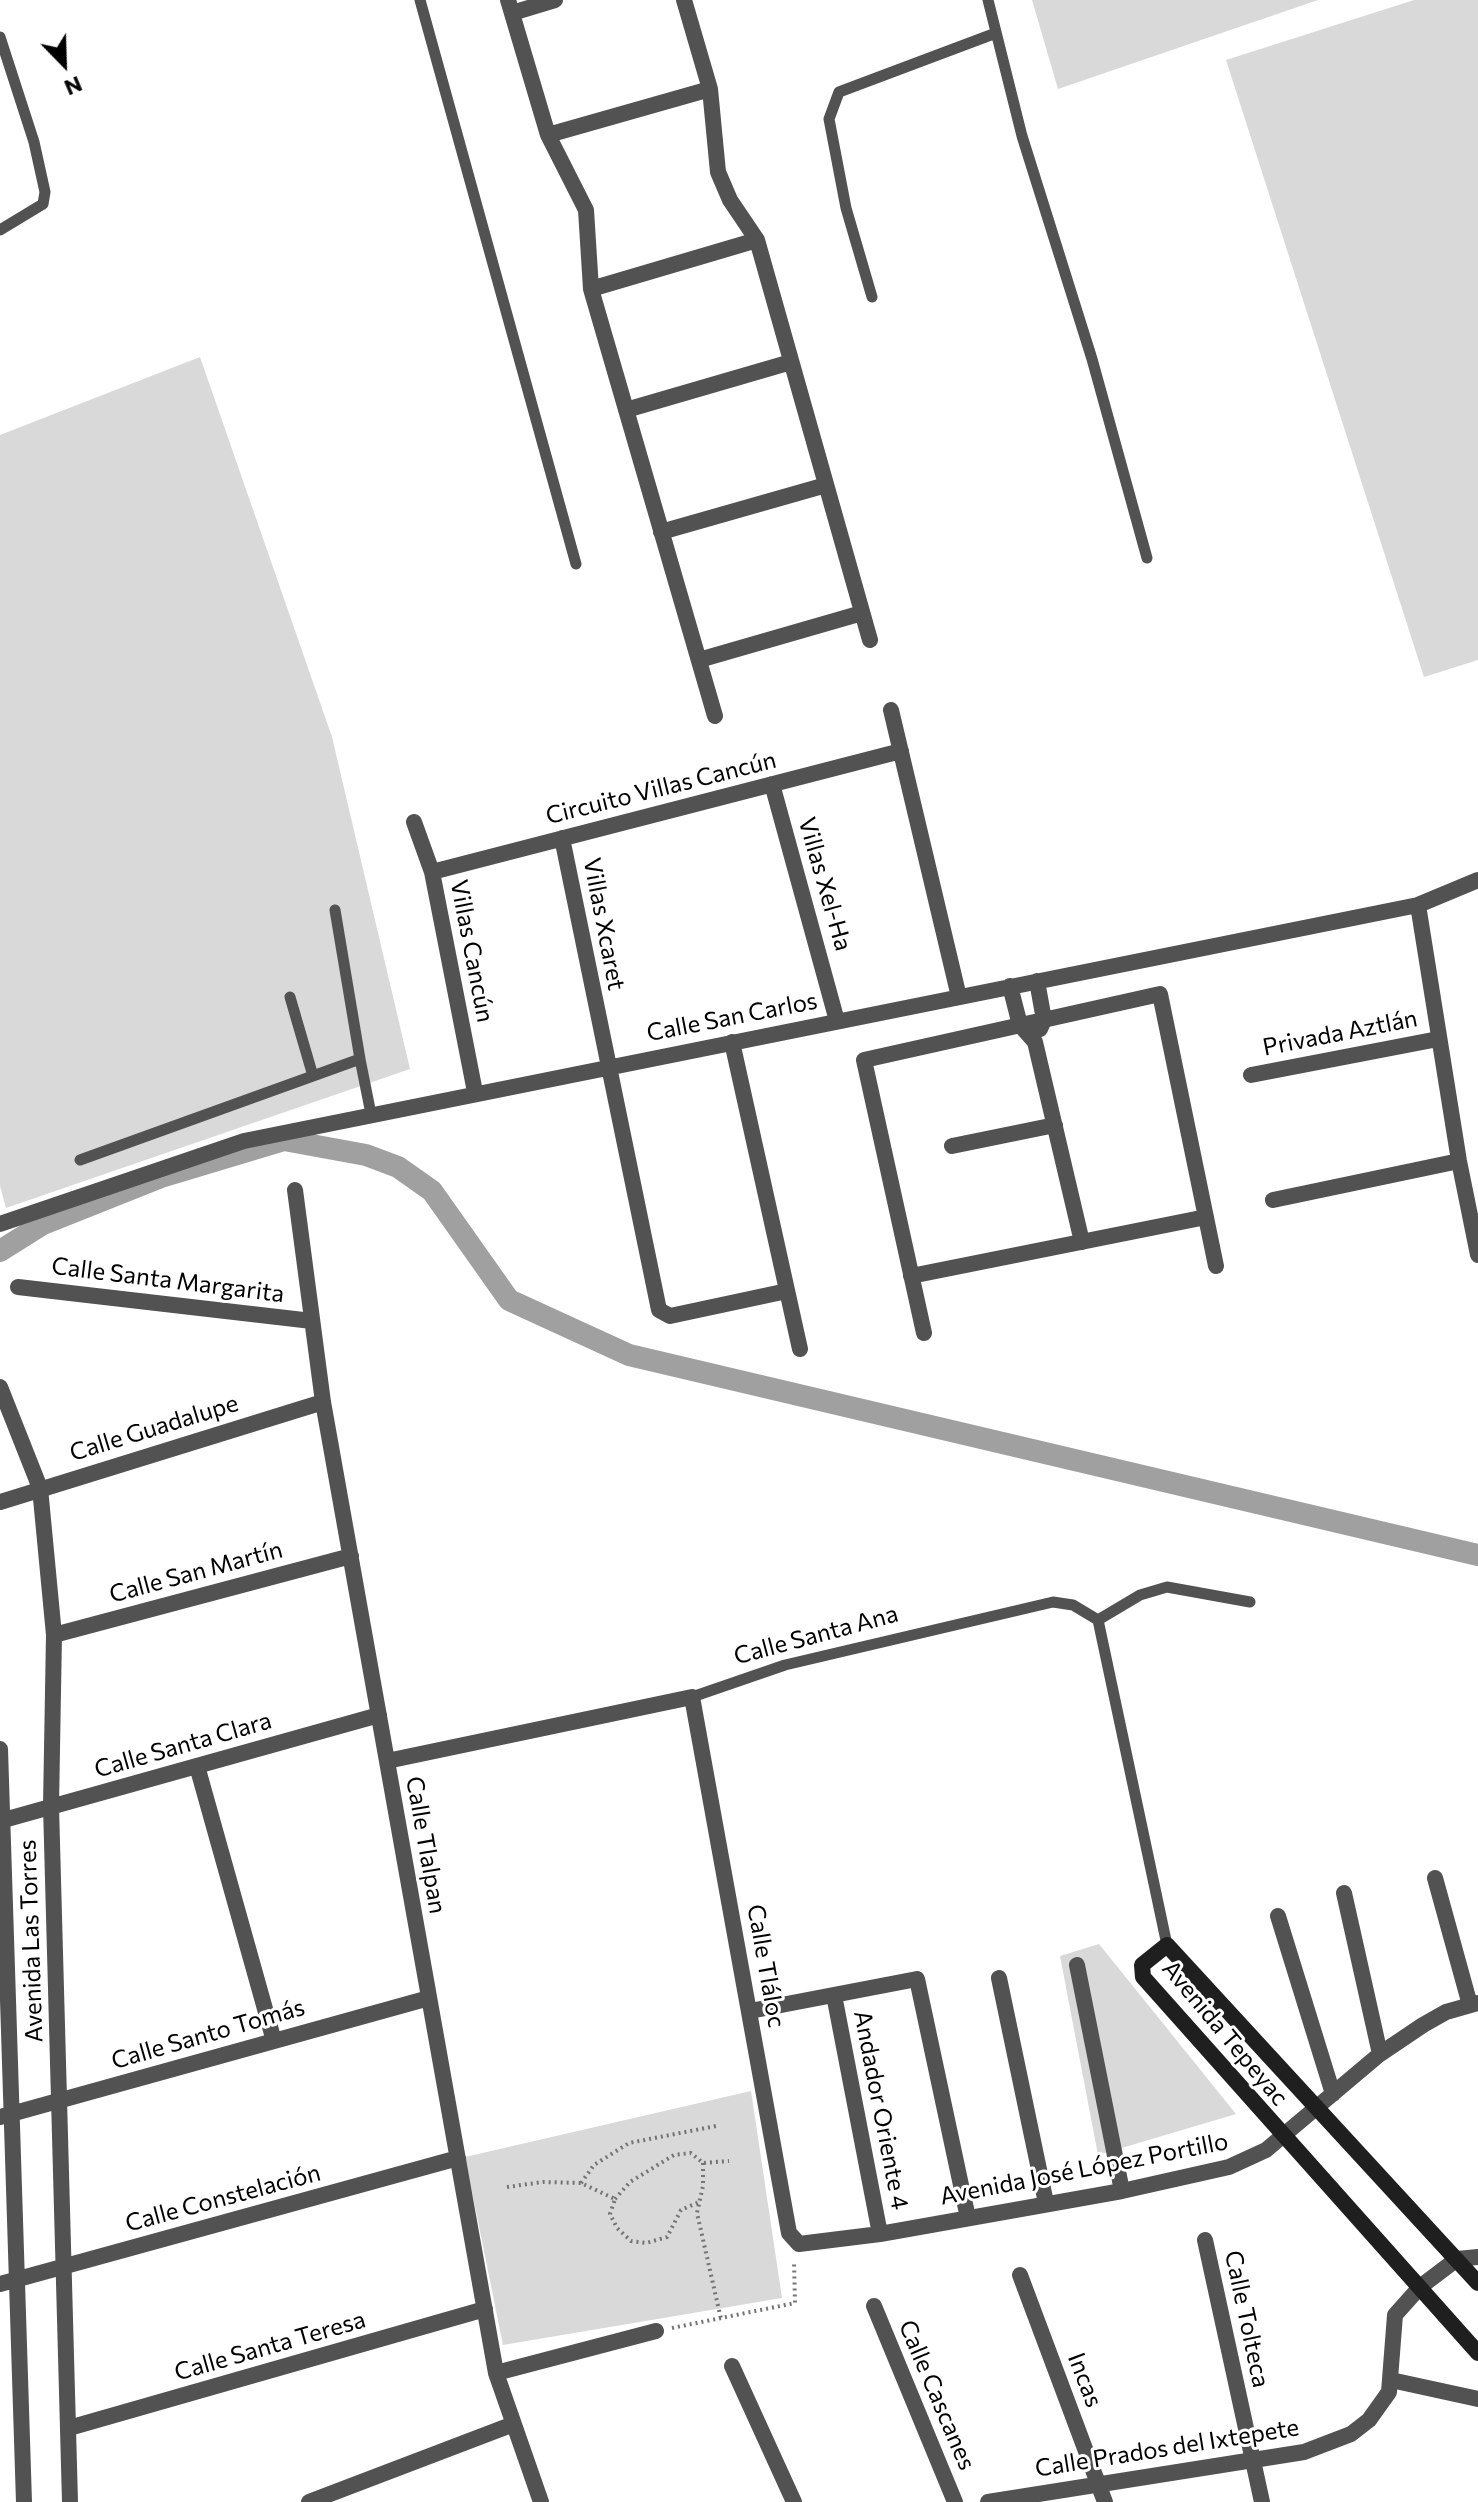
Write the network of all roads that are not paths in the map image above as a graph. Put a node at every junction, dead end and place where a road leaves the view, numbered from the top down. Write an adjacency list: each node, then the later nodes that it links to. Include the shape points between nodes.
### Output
1 (420, 0): 19 (lane)
2 (555, 0): 5 (street)
3 (684, 0): 8 (street)
4 (988, 0): 6 (lane)
5 (510, 6): 9 (street)
6 (996, 33): 13 (lane, via 839,92 829,119 846,208); 18 (lane)
7 (0, 37): 10 (lane, via 45,192 43,204)
8 (710, 89): 9 (street); 11 (street, via 718,172)
9 (548, 135): 12 (street, via 586,210)
10 (0, 230)
11 (757, 240): 12 (street); 14 (street)
12 (591, 289): 15 (street)
13 (872, 297)
14 (791, 362): 15 (street); 16 (street)
15 (626, 410): 17 (street)
16 (826, 485): 17 (street); 20 (street)
17 (661, 532): 22 (street)
18 (1147, 558)
19 (576, 564)
20 (862, 613): 21 (street); 22 (street)
21 (870, 640)
22 (699, 660): 24 (street)
23 (891, 710): 25 (street)
24 (715, 716)
25 (901, 751): 26 (street, Circuito Villas Cancún); 36 (street)
26 (772, 784): 28 (street, Circuito Villas Cancún); 38 (street, Villas Xel-Ha)
27 (414, 822): 29 (street, Villas Cancún)
28 (562, 838): 29 (street, Circuito Villas Cancún); 44 (street, Villas Xcaret)
29 (432, 872): 47 (street, Villas Cancún)
30 (1475, 883): 31 (street, Calle San Carlos)
31 (1418, 905): 33 (street, Calle San Carlos); 40 (street)
32 (335, 910): 43 (lane)
33 (1037, 981): 34 (street, Calle San Carlos); 37 (street)
34 (1010, 986): 36 (street, Calle San Carlos); 39 (street)
35 (290, 997): 46 (lane)
36 (959, 997): 38 (street, Calle San Carlos)
37 (1044, 1020): 39 (street); 42 (street); 56 (street, via 1160,994)
38 (837, 1021): 41 (street, Calle San Carlos)
39 (1020, 1025): 42 (street); 61 (street, via 864,1060)
40 (1438, 1039): 45 (street, Privada Aztlán); 52 (street)
41 (732, 1042): 44 (street, Calle San Carlos); 63 (street)
42 (1035, 1042): 49 (street)
43 (360, 1059): 46 (lane); 48 (lane)
44 (607, 1066): 47 (street, Calle San Carlos); 63 (street, Villas Xcaret, via 661,1313 670,1316)
45 (1251, 1075)
46 (313, 1076): 51 (lane)
47 (475, 1092): 48 (street, Calle San Carlos)
48 (371, 1114): 57 (street, Calle San Carlos, via 244,1141)
49 (1055, 1125): 50 (street); 58 (street)
50 (952, 1146)
51 (80, 1160)
52 (1459, 1161): 54 (street); 55 (street)
53 (295, 1190): 64 (street, Calle Tlalpan)
54 (1273, 1200)
55 (1473, 1206): 59 (street)
56 (1206, 1217): 58 (street); 60 (street)
57 (0, 1224)
58 (1082, 1242): 61 (street)
59 (1478, 1255)
60 (1216, 1266)
61 (911, 1276): 65 (street)
62 (18, 1287): 64 (street, Calle Santa Margarita)
63 (787, 1291): 66 (street)
64 (312, 1321): 68 (street, Calle Tlalpan)
65 (924, 1333)
66 (800, 1349)
67 (0, 1387): 69 (street, Avenida Las Torres)
68 (323, 1402): 69 (street, Calle Guadalupe); 71 (street, Calle Tlalpan)
69 (40, 1488): 70 (street, Calle Guadalupe); 74 (street, Avenida Las Torres)
70 (0, 1502)
71 (351, 1556): 74 (street, Calle San Martín); 76 (street, Calle Tlalpan)
72 (1250, 1602): 73 (lane, via 1167,1587 1140,1595)
73 (1098, 1620): 75 (lane, Calle Santa Ana, via 1073,1605 1053,1602 785,1665); 85 (lane)
74 (54, 1635): 80 (street, Avenida Las Torres)
75 (692, 1697): 78 (street, Calle Santa Ana); 91 (street, Calle Tláloc)
76 (379, 1715): 78 (street, Calle Tlalpan); 79 (street, Calle Santa Clara)
77 (0, 1749): 81 (street, Avenida Las Torres)
78 (387, 1761): 89 (street, Calle Tlalpan)
79 (197, 1766): 80 (street, Calle Santa Clara); 92 (street)
80 (51, 1806): 81 (street, Calle Santa Clara); 95 (street, Avenida Las Torres)
81 (2, 1820): 97 (street, Avenida Las Torres)
82 (1435, 1878): 90 (street)
83 (1344, 1893): 93 (street)
84 (1278, 1916): 94 (street)
85 (1167, 1945): 96 (street, Avenida Tepeyac); 98 (street, Avenida Tepeyac, via 1142,1965 1143,1977)
86 (1077, 1965): 100 (street)
87 (999, 1978): 101 (street)
88 (834, 1995): 91 (street); 102 (street, via 917,1979); 103 (street, Andador Oriente 4)
89 (429, 1998): 92 (street, Calle Santo Tomás); 99 (street, Calle Tlalpan)
90 (1474, 2004): 93 (street, Avenida José López Portillo, via 1446,2012)
91 (750, 2011): 105 (street, Calle Tláloc)
92 (274, 2041): 95 (street, Calle Santo Tomás)
93 (1380, 2054): 94 (street, Avenida José López Portillo)
94 (1333, 2094): 96 (street, Avenida José López Portillo)
95 (60, 2101): 97 (street, Calle Santo Tomás); 108 (street, Avenida Las Torres)
96 (1319, 2107): 98 (street, Avenida José López Portillo); 107 (street, Avenida Tepeyac)
97 (7, 2116): 110 (street, Avenida Las Torres)
98 (1283, 2137): 100 (street, Avenida José López Portillo, via 1229,2167); 113 (street, Avenida Tepeyac)
99 (458, 2158): 108 (street, Calle Constelación); 115 (street, Calle Tlalpan)
100 (1122, 2191): 101 (street, Avenida José López Portillo)
101 (1046, 2203): 102 (street, Avenida José López Portillo)
102 (968, 2218): 103 (street, Avenida José López Portillo)
103 (880, 2234): 105 (street, Avenida José López Portillo)
104 (1205, 2240): 124 (street, Calle Tolteca)
105 (794, 2243)
106 (1478, 2257): 107 (street)
107 (1457, 2259): 111 (street, Avenida Tepeyac); 113 (street)
108 (64, 2266): 110 (street, Calle Constelación); 123 (street, Avenida Las Torres)
109 (1020, 2275): 125 (street, Incas)
110 (19, 2279): 112 (street, Calle Constelación); 126 (street, Avenida Las Torres)
111 (1478, 2283)
112 (0, 2284)
113 (1420, 2287): 117 (street, Avenida Tepeyac); 120 (street, via 1395,2315)
114 (874, 2306): 131 (street, Calle Cascanes)
115 (485, 2309): 119 (street, Calle Tlalpan); 123 (street, Calle Santa Teresa)
116 (656, 2331): 119 (street)
117 (1478, 2353)
118 (732, 2366): 130 (street)
119 (496, 2373): 122 (street, Calle Tlalpan)
120 (1391, 2380): 121 (street); 124 (street, Calle Prados del Ixtepete, via 1389,2392 1369,2420 1351,2434 1304,2452)
121 (1478, 2399)
122 (511, 2425): 128 (street); 129 (street, Calle Tlalpan)
123 (69, 2428): 127 (street, Avenida Las Torres)
124 (1252, 2458): 125 (street, Calle Prados del Ixtepete); 134 (street, Calle Tolteca)
125 (1097, 2483): 132 (street, Calle Prados del Ixtepete); 133 (street, Incas)
126 (24, 2502)
127 (70, 2502)
128 (309, 2502)
129 (541, 2502)
130 (794, 2502)
131 (955, 2502)
132 (988, 2502)
133 (1105, 2502)
134 (1262, 2502)

